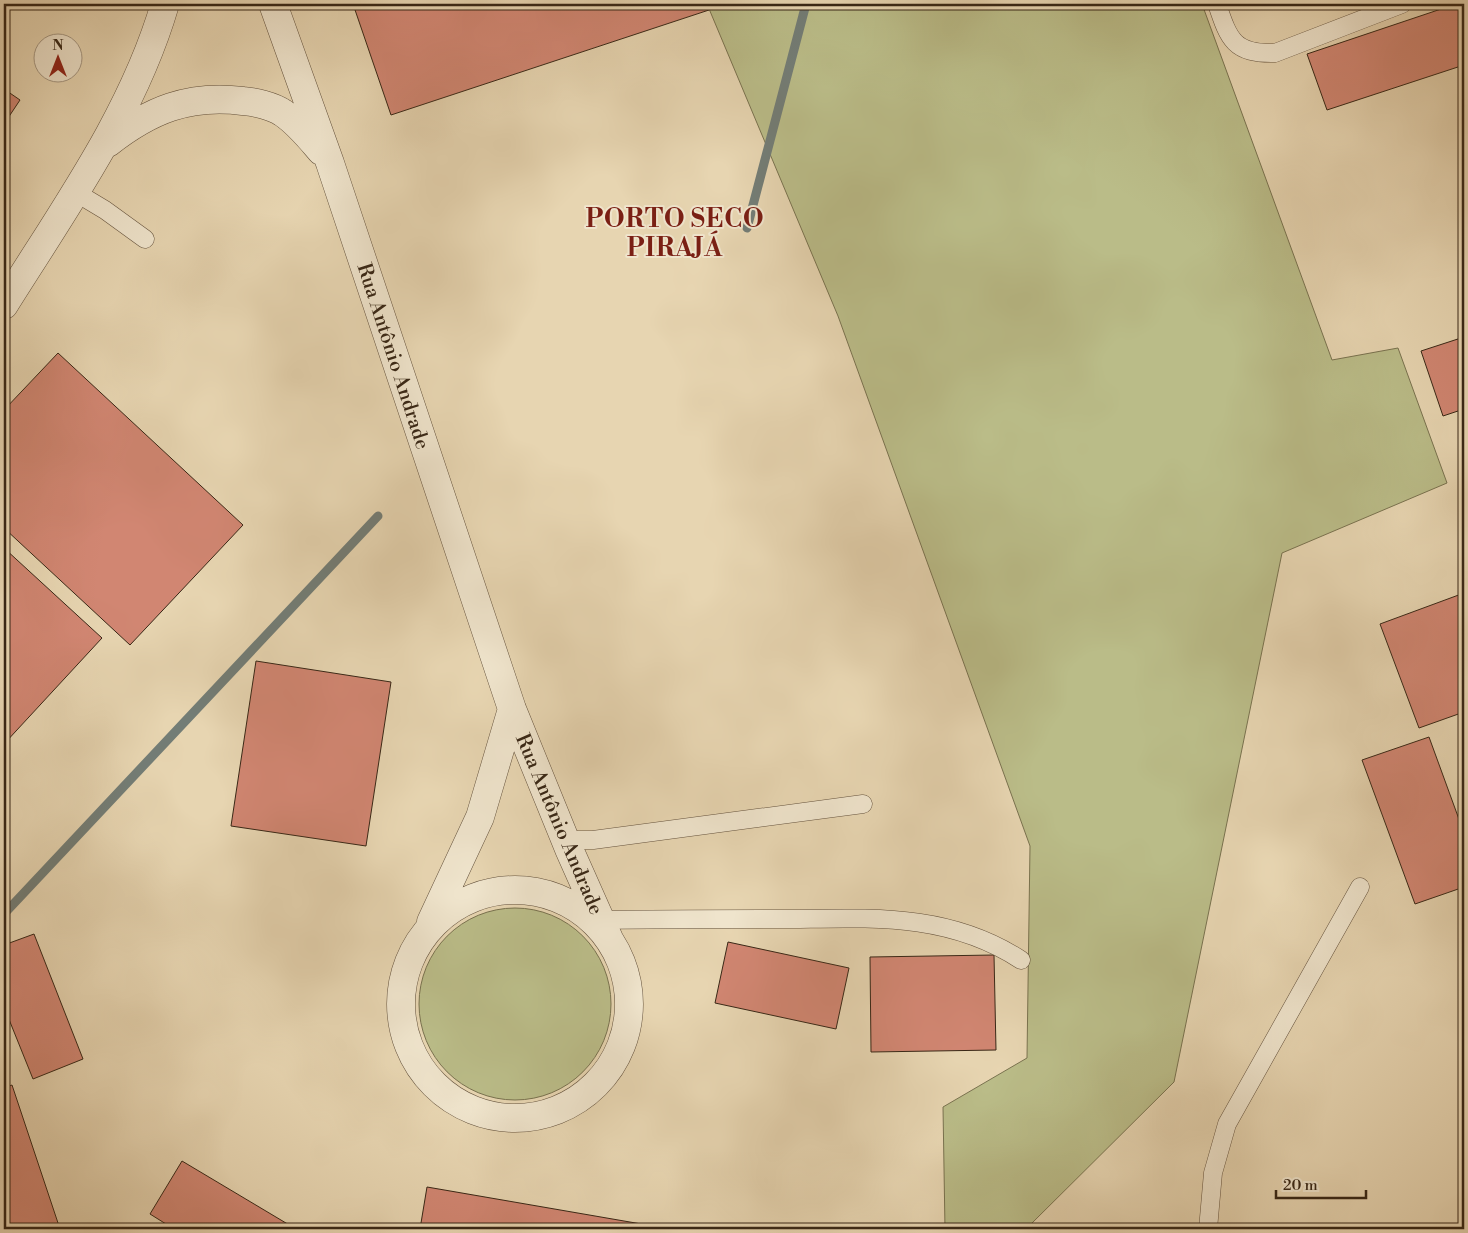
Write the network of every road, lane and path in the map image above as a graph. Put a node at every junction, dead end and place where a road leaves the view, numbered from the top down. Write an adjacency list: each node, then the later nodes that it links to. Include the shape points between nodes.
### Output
1 (165, 4): 5 (street, via 133,88)
2 (273, 4): 6 (street, Rua Antônio Andrade)
3 (1217, 4): 4 (lane, via 1225,28 1238,46 1254,54 1275,53)
4 (1402, 4)
5 (103, 147): 6 (street, via 132,124 158,110 190,101 221,98 252,102 281,112 306,133); 7 (street)
6 (330, 163): 10 (street, Rua Antônio Andrade)
7 (74, 192): 8 (lane, via 106,210); 9 (street)
8 (145, 239)
9 (4, 305)
10 (512, 709): 12 (street, Rua Antônio Andrade); 14 (street, Rua Antônio Andrade, via 480,816)
11 (863, 804): 12 (lane, via 593,840)
12 (565, 840): 15 (street, Rua Antônio Andrade)
13 (1360, 887): 17 (lane, via 1227,1124 1213,1173)
14 (428, 929): 15 (street, via 458,904 489,893 521,890 552,896 582,911); 15 (street, Rua Antônio Andrade, via 408,963 400,1001 405,1040 424,1074 453,1101 490,1116 529,1118 567,1107 598,1083 620,1051 630,1013 626,974)
15 (605, 929): 16 (lane, via 867,919 913,921 961,930 997,944)
16 (1021, 960)
17 (1208, 1229)

